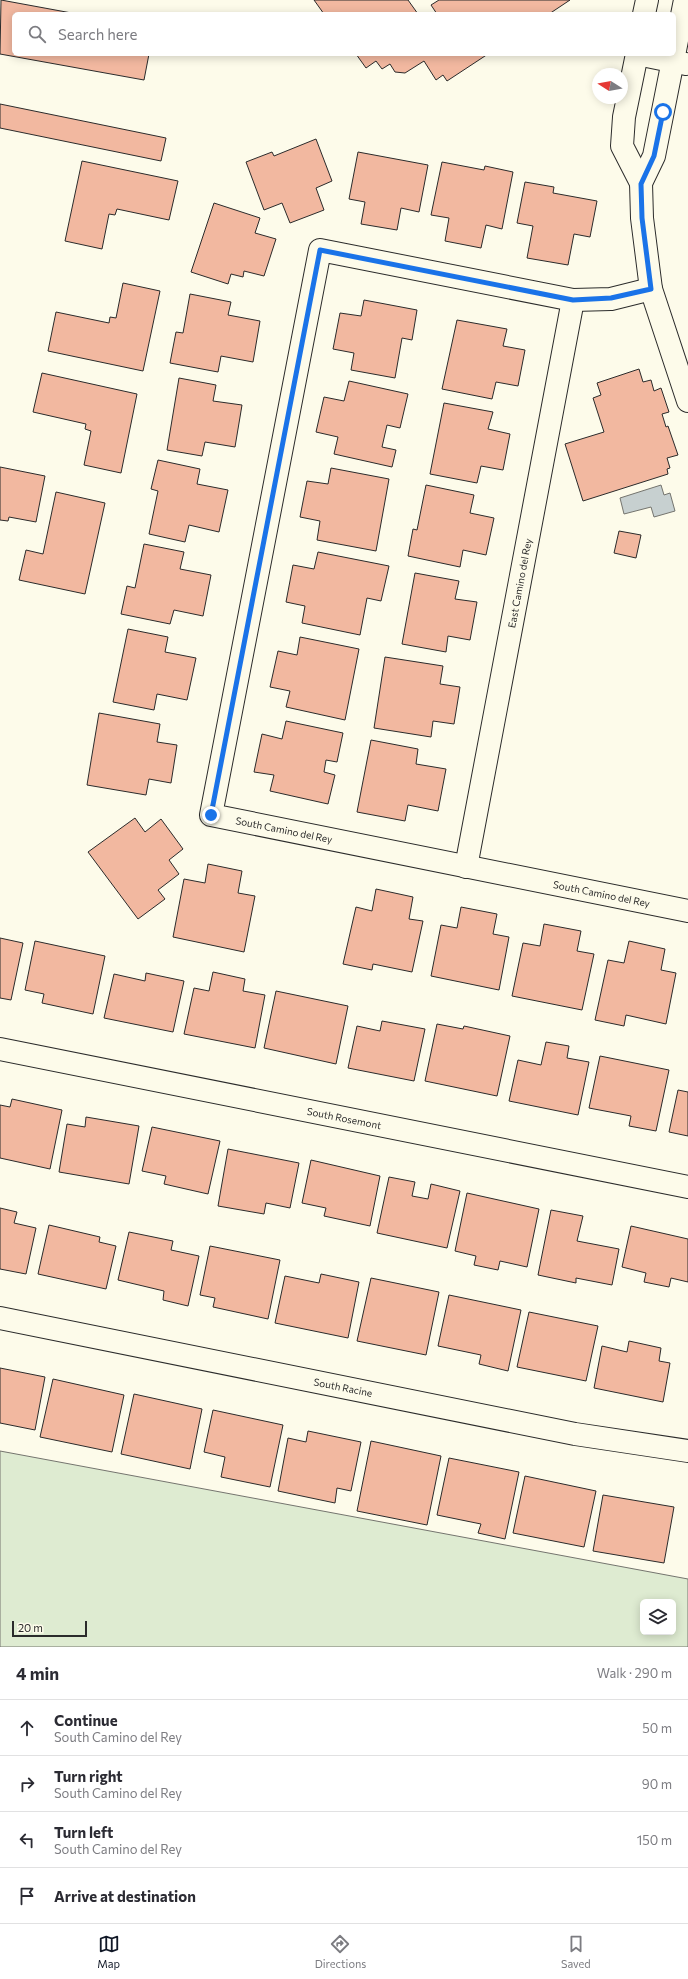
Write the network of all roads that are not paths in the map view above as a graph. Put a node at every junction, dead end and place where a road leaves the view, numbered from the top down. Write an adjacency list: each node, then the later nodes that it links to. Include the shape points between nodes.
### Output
1 (647, 0): 3 (street)
2 (685, 0): 6 (street)
3 (644, 12)
4 (637, 56): 7 (street, via 624,117 622,146)
5 (647, 56): 6 (street)
6 (680, 63): 7 (street, via 654,156)
7 (641, 184): 8 (street, via 642,218)
8 (651, 289): 9 (street, South Camino del Rey, via 611,298); 10 (street)
9 (573, 300): 11 (street, East Camino del Rey); 11 (street, South Camino del Rey, via 320,250 211,815)
10 (688, 401)
11 (466, 867): 12 (street, South Camino del Rey)
12 (688, 911)
13 (0, 1049): 14 (street, South Rosemont)
14 (688, 1187)
15 (0, 1318): 16 (street, South Racine, via 575,1434)
16 (688, 1451)

